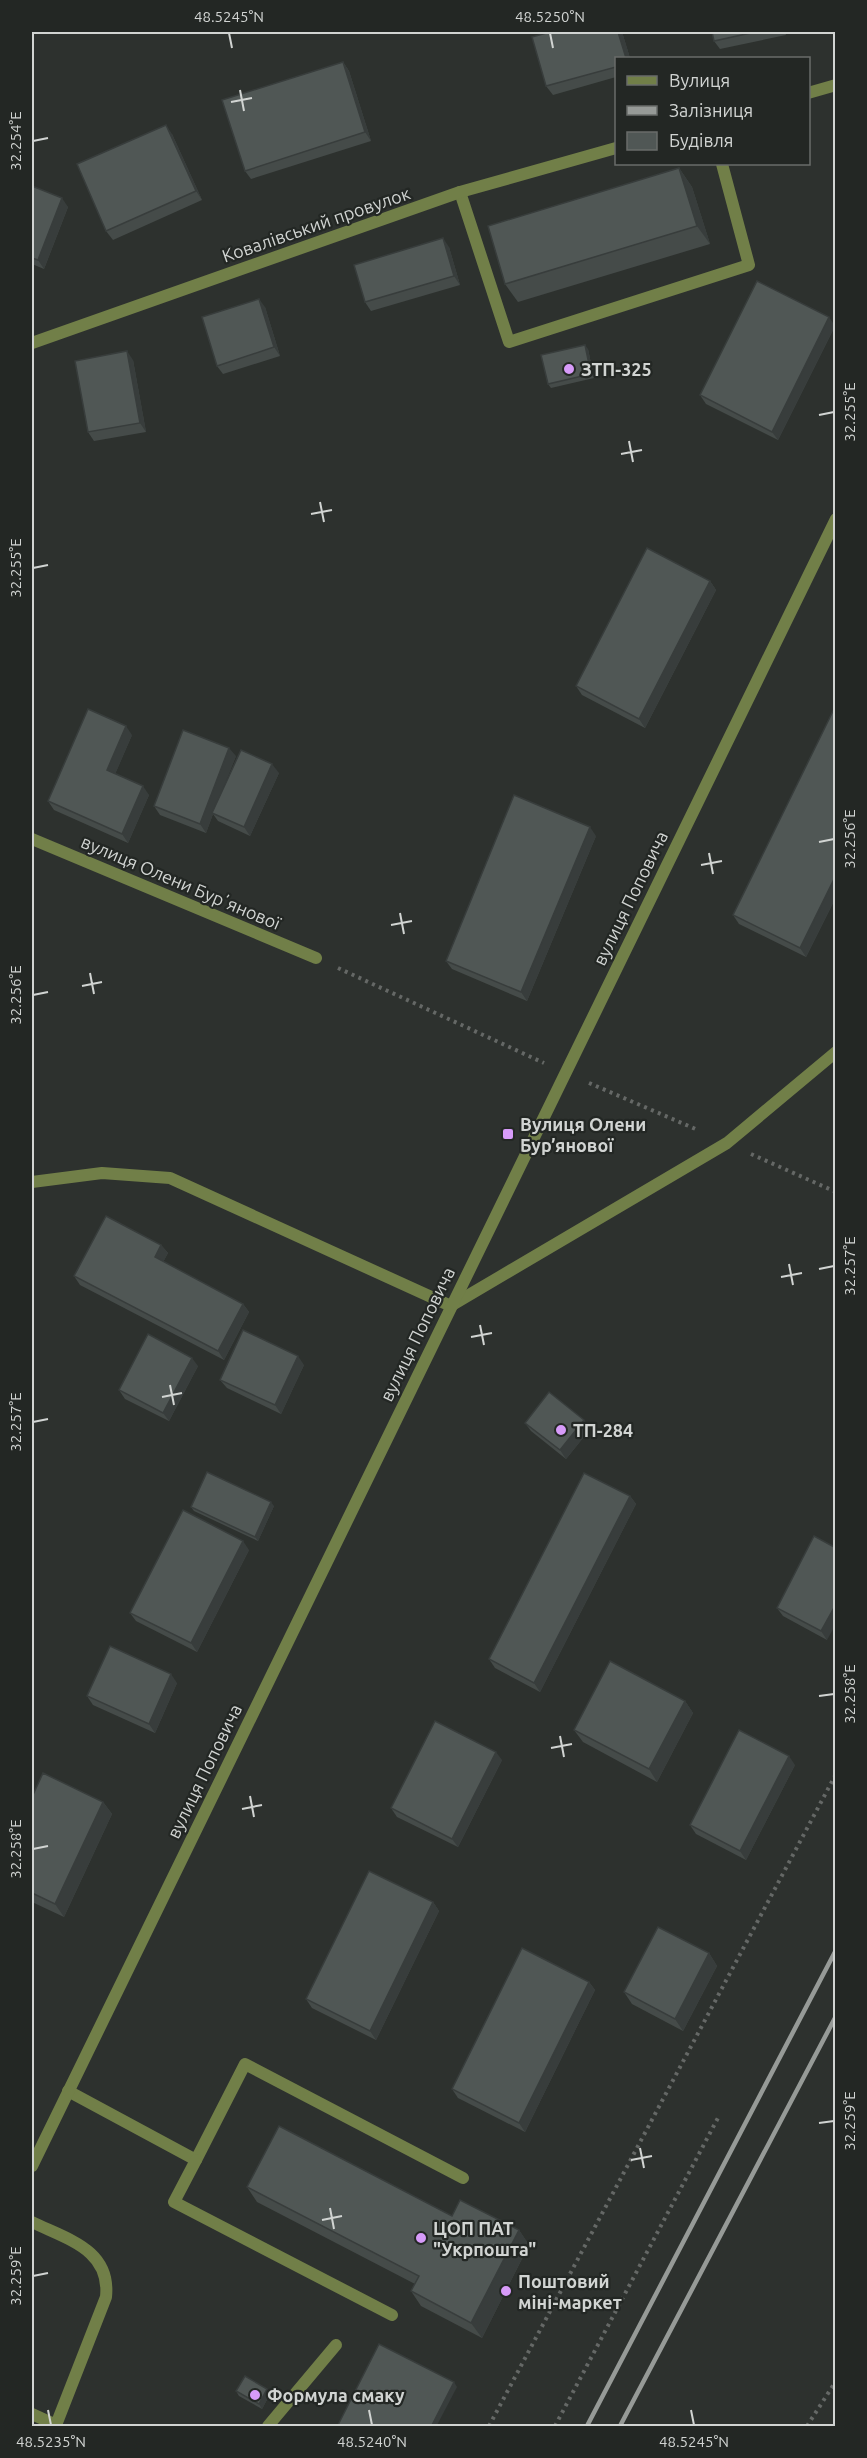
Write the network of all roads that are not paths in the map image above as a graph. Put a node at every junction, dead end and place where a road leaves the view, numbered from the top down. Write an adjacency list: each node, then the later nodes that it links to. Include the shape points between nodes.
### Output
1 (836, 86): 2 (street)
2 (810, 92)
3 (615, 148): 5 (street, Ковалівський провулок)
4 (722, 165): 5 (street, via 749,265 509,342)
5 (460, 192): 6 (street, Ковалівський провулок)
6 (32, 344)
7 (836, 519): 12 (street, вулиця Поповича)
8 (32, 839): 9 (street, вулиця Олени Бурʼянової)
9 (316, 958)
10 (836, 1052): 12 (street, via 727,1143)
11 (32, 1182): 12 (street, via 102,1173 170,1178)
12 (451, 1306): 13 (street, вулиця Поповича)
13 (68, 2091): 14 (street); 15 (street, вулиця Поповича)
14 (196, 2160): 16 (street, via 245,2064); 18 (street, via 174,2202)
15 (32, 2166)
16 (463, 2178)
17 (32, 2222): 21 (street, via 94,2255 106,2278 106,2297)
18 (392, 2315)
19 (336, 2345): 22 (street)
20 (32, 2414): 21 (street)
21 (59, 2426)
22 (268, 2427)

